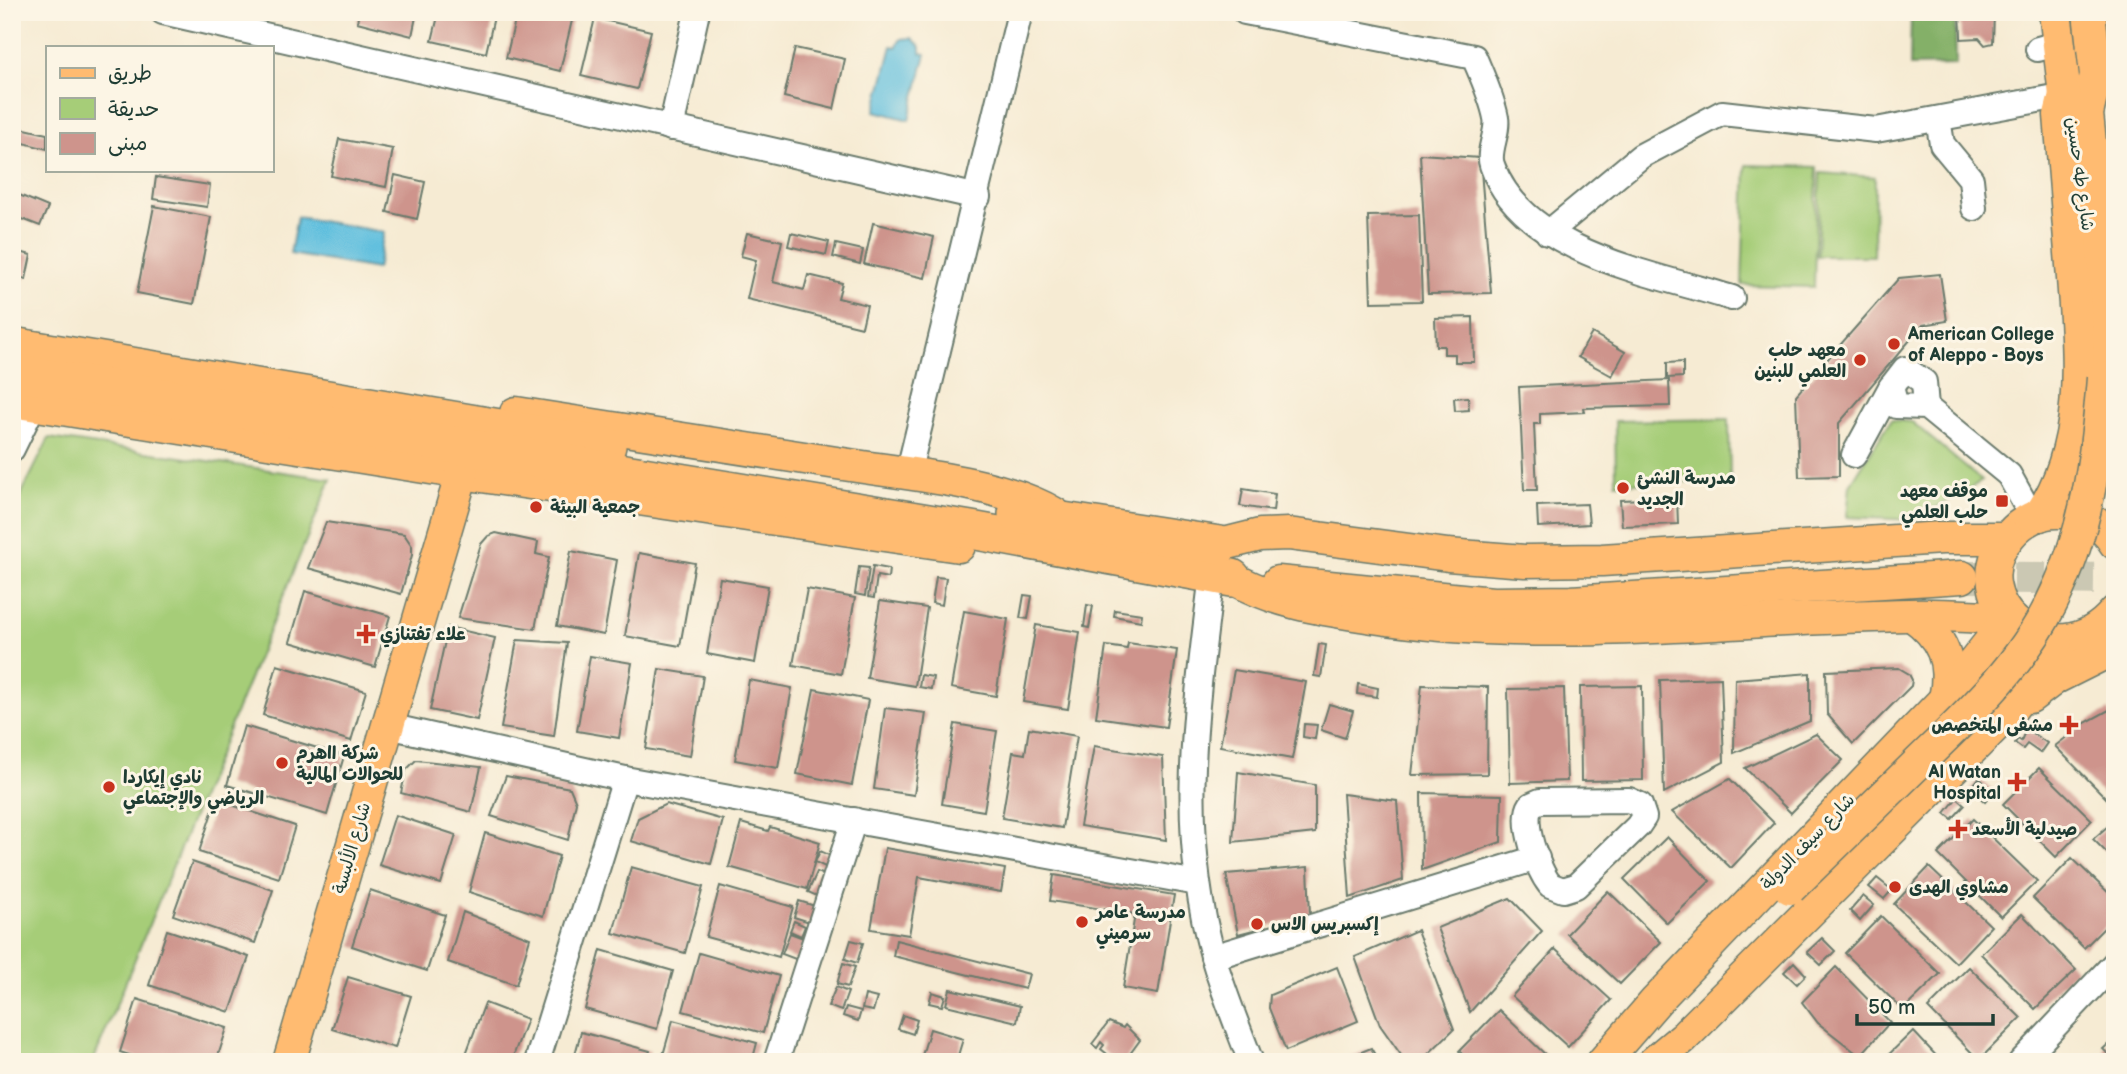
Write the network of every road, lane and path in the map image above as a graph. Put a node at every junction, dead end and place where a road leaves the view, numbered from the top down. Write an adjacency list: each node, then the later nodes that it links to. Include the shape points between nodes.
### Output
1 (163, 12): 6 (street)
2 (697, 12): 11 (street)
3 (1020, 12): 12 (street)
4 (1245, 12): 15 (street, via 1475,57 1497,120 1491,163 1514,204)
5 (2089, 12): 8 (main road, شارع طه حسين)
6 (248, 22): 11 (street)
7 (2050, 32): 9 (main road, شارع طه حسين)
8 (2096, 75): 14 (main road); 20 (main road, شارع طه حسين, via 2087,114)
9 (2065, 94): 10 (street); 20 (main road, شارع طه حسين, via 2073,114); 26 (main road, via 2060,115 2079,352 2076,421 2071,440)
10 (1938, 119): 13 (street, via 1942,144 1971,179); 15 (street, via 1877,130 1722,113 1642,156)
11 (671, 128): 12 (street)
12 (978, 197): 25 (street)
13 (1974, 208)
14 (2115, 213)
15 (1548, 233): 16 (street, via 1602,257)
16 (1732, 298)
17 (12, 329): 25 (main road)
18 (12, 346): 27 (highway)
19 (12, 372): 27 (highway, via 958,528)
20 (2111, 381): 44 (main road, bridge, via 2086,512 2051,604 2023,651 1988,695)
21 (23, 402): 22 (street); 24 (main road)
22 (12, 449)
23 (1854, 455): 26 (street, via 1905,369 1924,382 1926,407 2009,474)
24 (462, 473): 27 (main road, via 1011,554 1044,554); 39 (main road, شارع الألبسة)
25 (908, 474): 27 (main road, via 1003,492 1039,504)
26 (2032, 508): 28 (main road); 29 (main road, via 2073,513); 30 (main road, via 1977,527)
27 (1070, 536): 31 (highway)
28 (2007, 538): 30 (main road); 34 (main road, via 1994,578 1996,593)
29 (2114, 538)
30 (1955, 557): 31 (main road, via 1501,581)
31 (1221, 566): 33 (main road, via 1262,594 1297,605 1508,632); 43 (street, via 1192,740 1191,812)
32 (2115, 612): 35 (main road, via 2090,635)
33 (1912, 615): 34 (main road); 37 (main road, via 1928,626 1944,651 1949,680)
34 (2010, 618): 35 (main road, via 2030,635); 37 (main road, شارع سيف الدولة)
35 (2056, 642): 38 (main road)
36 (2115, 648): 38 (main road, via 2055,678)
37 (1945, 699): 51 (main road, شارع سيف الدولة)
38 (2009, 712): 54 (main road)
39 (388, 726): 40 (street); 47 (main road, شارع الألبسة)
40 (625, 779): 41 (street); 48 (street)
41 (854, 820): 43 (street); 49 (street)
42 (1537, 858): 42 (street, via 1550,885 1570,889 1638,826 1643,810 1629,800 1535,802 1528,809 1526,822); 45 (street)
43 (1197, 883): 45 (street)
44 (1794, 894): 52 (main road); 53 (main road)
45 (1213, 957): 50 (street)
46 (2115, 963): 55 (street)
47 (289, 1062)
48 (537, 1062)
49 (776, 1062)
50 (1251, 1062)
51 (1603, 1062)
52 (1612, 1062)
53 (1639, 1062)
54 (1654, 1062)
55 (2021, 1062)

